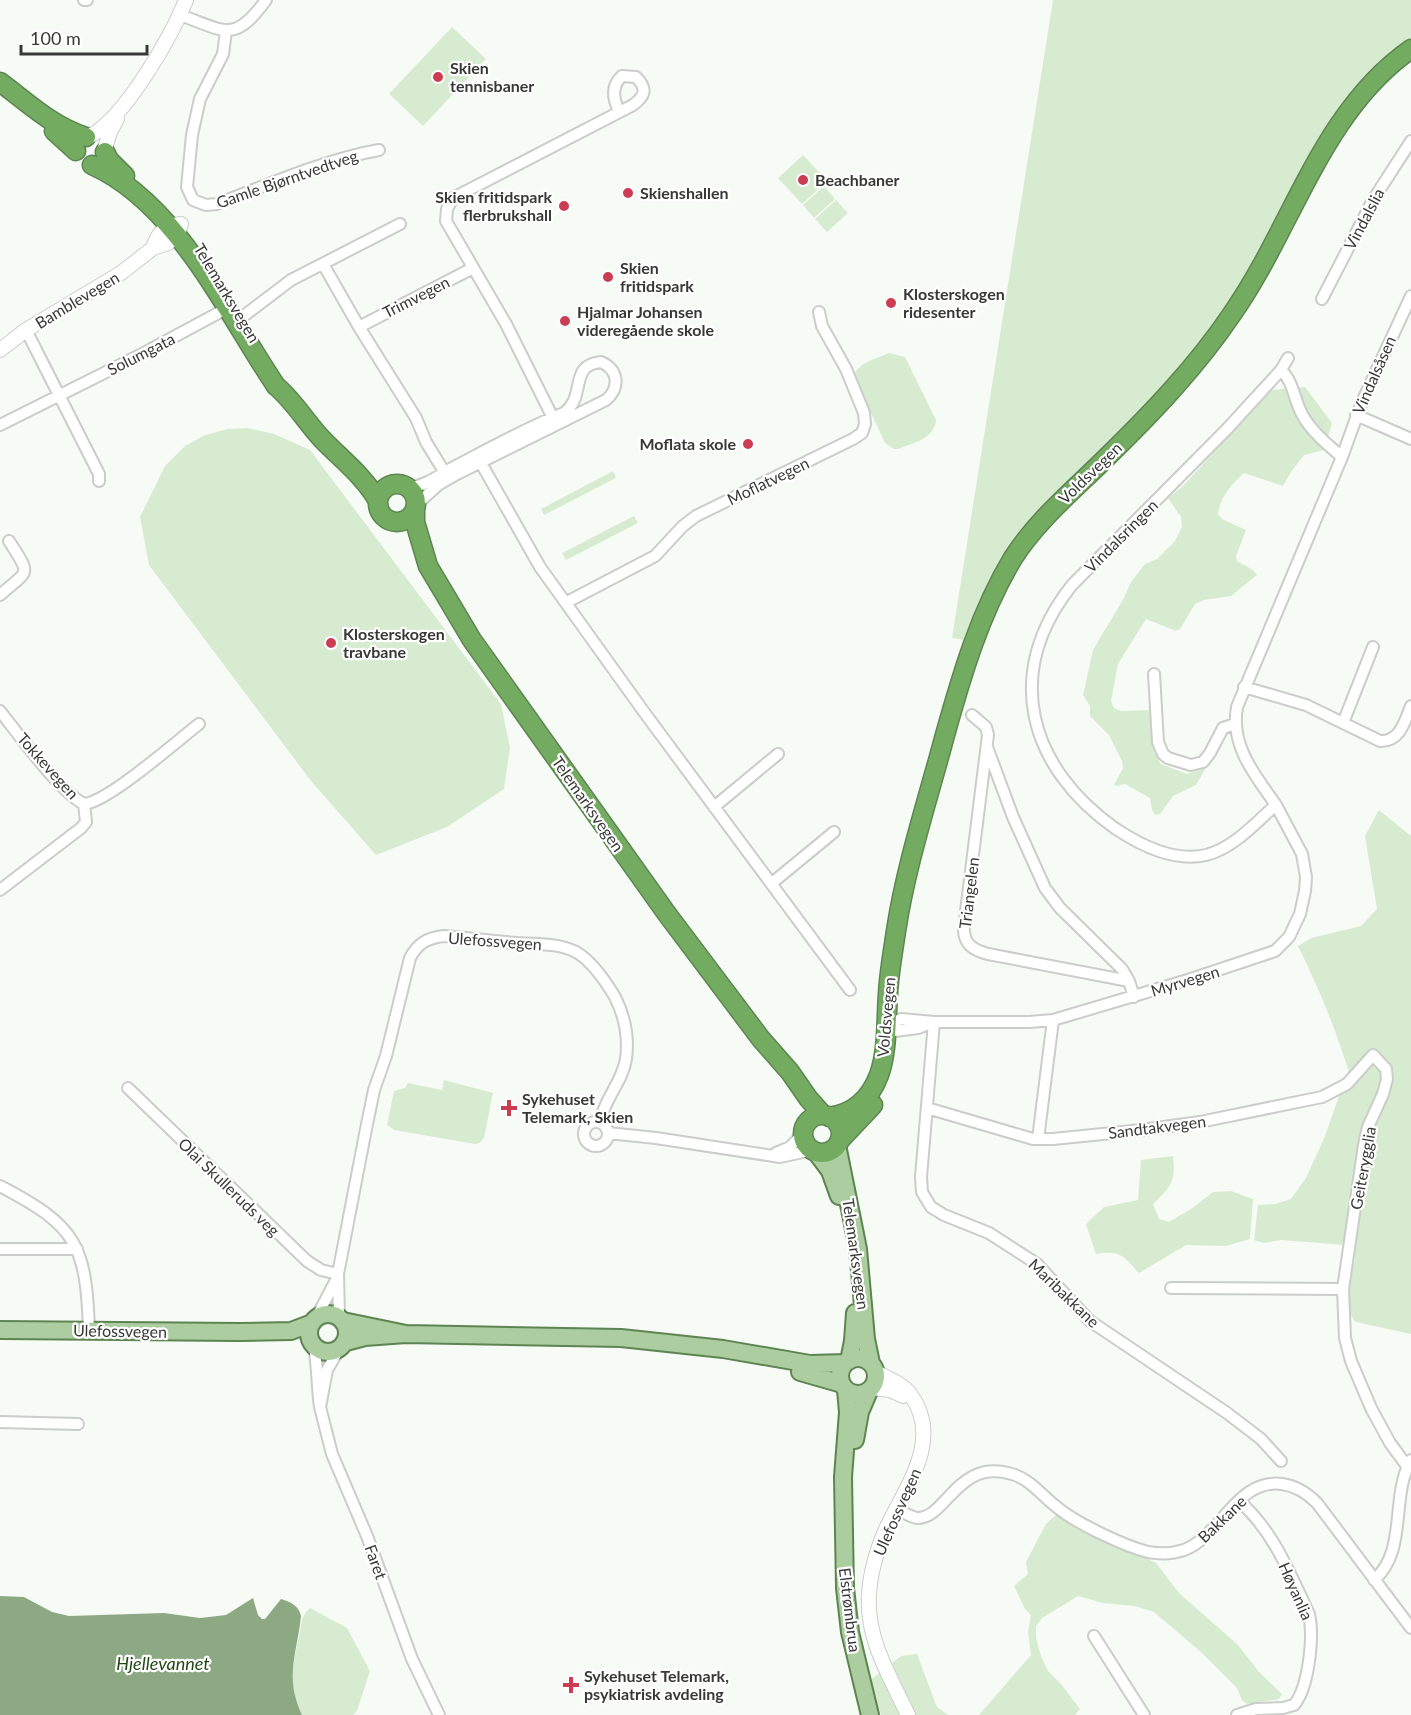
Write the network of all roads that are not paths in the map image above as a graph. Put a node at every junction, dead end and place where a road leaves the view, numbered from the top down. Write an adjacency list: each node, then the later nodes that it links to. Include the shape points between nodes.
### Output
1 (186, 0): 3 (street)
2 (266, 0): 4 (street, via 245,24)
3 (180, 15): 4 (street); 8 (street)
4 (226, 31): 12 (street, Gamle Bjørntvedtveg, via 223,54 200,99 192,135 187,186 194,200 217,204)
5 (1411, 49): 67 (highway, Voldsvegen, via 1376,79 1342,121 1255,279 1223,327 1150,413 1034,529 1006,570 977,632 952,708 904,891 890,973)
6 (0, 82): 11 (highway, Telemarksvegen)
7 (0, 90): 11 (highway, Telemarksvegen, via 53,130)
8 (128, 99): 11 (street, via 104,127); 13 (street)
9 (619, 111): 17 (street, via 453,198 446,221)
10 (1411, 141): 19 (street, Vindalslia, via 1373,200)
11 (84, 142): 13 (highway, Telemarksvegen, via 100,140); 13 (highway, Telemarksvegen, via 81,161)
12 (379, 150)
13 (101, 155): 15 (highway, Telemarksvegen, via 156,201)
14 (400, 224): 16 (street)
15 (176, 228): 24 (street, Bamblevegen, via 159,233 153,248 121,273); 34 (highway, Telemarksvegen, via 276,386)
16 (323, 264): 22 (street, via 284,284); 23 (street)
17 (474, 268): 23 (street, Trimvegen); 30 (street)
18 (1411, 296): 29 (street, Vindalsåsen)
19 (1322, 299)
20 (222, 311): 28 (street, Solumgata)
21 (819, 312): 44 (street, Moflatvegen, via 864,413 862,433 696,516 655,556)
22 (245, 315)
23 (359, 327): 36 (street, via 416,418)
24 (26, 330): 25 (street, Bamblevegen); 28 (street)
25 (0, 350)
26 (1288, 358): 27 (street, Vindalsringen)
27 (1281, 370): 33 (street, via 1304,418); 57 (street, Vindalsringen, via 1061,599 1040,645 1032,692 1039,736 1067,784 1106,821 1145,846 1182,856 1218,851)
28 (59, 395): 31 (street, Solumgata); 37 (street)
29 (1356, 415): 32 (street); 33 (street, Vindalsåsen)
30 (555, 421): 30 (street, via 611,396 616,380 611,368 597,362 584,369 574,405); 35 (street)
31 (0, 425)
32 (1411, 439)
33 (1341, 457): 47 (street)
34 (344, 459): 38 (highway, Telemarksvegen); 39 (highway, Telemarksvegen)
35 (478, 460): 36 (street); 44 (street, via 540,567)
36 (446, 476): 38 (street); 38 (street, via 417,487)
37 (99, 481)
38 (407, 497): 39 (highway, via 382,491); 40 (highway, via 410,517); 42 (highway, Telemarksvegen)
39 (378, 501): 40 (highway, Telemarksvegen, via 381,514)
40 (397, 522): 42 (highway, Telemarksvegen)
41 (9, 541): 43 (street, via 25,570 22,578)
42 (427, 562): 68 (highway, Telemarksvegen, via 443,594 493,670)
43 (0, 594)
44 (567, 602): 58 (street)
45 (1373, 647): 51 (street)
46 (1154, 674): 53 (street, via 1158,742 1168,758 1191,765 1203,762 1222,728)
47 (1244, 687): 51 (street, via 1306,705); 53 (street)
48 (1411, 706): 51 (street, via 1399,733 1388,741 1371,738)
49 (0, 711): 56 (street, Tokkevegen, via 64,788)
50 (972, 715): 54 (street, Triangelen, via 986,728)
51 (1343, 723)
52 (199, 724): 56 (street, via 118,787)
53 (1235, 724): 57 (street, via 1246,761)
54 (987, 747): 62 (street, Triangelen, via 1044,888); 62 (street, Triangelen, via 964,927 967,943 988,954)
55 (778, 754): 58 (street)
56 (84, 804): 61 (street, Tokkevegen, via 86,822 81,828)
57 (1276, 805): 64 (street, Myrvegen, via 1305,864 1303,904 1289,937 1268,955)
58 (714, 807): 60 (street)
59 (834, 832): 60 (street)
60 (772, 883): 63 (street)
61 (0, 890)
62 (1129, 981): 64 (street, Triangelen)
63 (850, 990)
64 (1134, 997): 65 (street, Myrvegen)
65 (1053, 1020): 66 (street, Myrvegen); 76 (street)
66 (934, 1022): 67 (street, Myrvegen, via 918,1028); 71 (street, Maribakkane)
67 (892, 1025): 72 (highway, Voldsvegen, via 883,1062 868,1095 853,1110); 77 (highway, Voldsvegen, via 890,1067 879,1096)
68 (761, 1039): 72 (highway, Telemarksvegen, via 815,1108); 74 (highway, Telemarksvegen, via 796,1100)
69 (1373, 1055): 76 (street, Sandtakvegen, via 1347,1084 1311,1101 1200,1122); 85 (street, Geiterygglia, via 1386,1069 1387,1079 1366,1136)
70 (128, 1089): 83 (street, Olai Skulleruds veg, via 307,1261)
71 (927, 1108): 76 (street, Sandtakvegen); 101 (street, Maribakkane, via 922,1185 931,1207 989,1233 1026,1256 1101,1329 1227,1413)
72 (826, 1116): 74 (highway, via 812,1118); 77 (highway, via 838,1125)
73 (600, 1122): 75 (street); 75 (street, via 586,1127 586,1141 600,1145); 83 (street, Ulefossvegen, via 626,1060 627,1037 620,1006 590,964 576,953 549,945 444,936 421,942 410,958 374,1090)
74 (803, 1131): 78 (highway, via 805,1143); 79 (street, via 789,1147)
75 (608, 1132): 79 (street)
76 (1038, 1139)
77 (838, 1142): 78 (highway, via 830,1151); 96 (main road, Telemarksvegen, via 858,1248)
78 (814, 1151): 79 (street, via 780,1157); 95 (main road, Telemarksvegen, via 834,1179 853,1271 855,1320)
79 (764, 1155)
80 (0, 1186): 82 (street, via 52,1217 68,1232)
81 (0, 1249): 82 (street)
82 (77, 1250): 89 (street, via 85,1271)
83 (338, 1274): 86 (street, Ulefossvegen); 87 (street, Ulefossvegen)
84 (1171, 1288): 85 (street)
85 (1343, 1289): 102 (street, Geiterygglia, via 1347,1350 1380,1425)
86 (341, 1319): 87 (main road, via 329,1314); 91 (main road); 93 (main road, via 347,1330)
87 (314, 1320): 90 (main road, Ulefossvegen, via 291,1331); 92 (main road, via 309,1329)
88 (0, 1330): 89 (main road, Ulefossvegen)
89 (89, 1330): 90 (main road, Ulefossvegen)
90 (240, 1332): 92 (main road, Ulefossvegen)
91 (406, 1334): 93 (main road, via 365,1337); 94 (main road, via 621,1338)
92 (312, 1345): 93 (main road, via 326,1353); 98 (street, Faret)
93 (342, 1346): 98 (street, Faret, via 327,1370)
94 (706, 1348): 95 (main road, via 810,1364); 97 (main road, via 814,1375)
95 (847, 1362): 96 (main road, via 862,1358); 97 (main road, via 841,1371)
96 (872, 1379): 97 (main road, via 857,1395); 104 (main road, Elstrømbrua, via 860,1412); 105 (street, Ulefossvegen, via 900,1394 918,1410 924,1432 922,1454)
97 (844, 1387): 104 (main road, Elstrømbrua, via 848,1412)
98 (320, 1407): 109 (street, Faret, via 332,1454 412,1659)
99 (0, 1422): 100 (street)
100 (78, 1424)
101 (1281, 1461)
102 (1409, 1463): 106 (street, via 1390,1558)
103 (1239, 1501): 105 (street, Bakkane, via 1202,1541 1166,1553 1140,1550 1080,1522 1058,1509 1026,1480 1002,1472 978,1474 964,1481 926,1517 911,1516); 106 (street, Bakkane, via 1255,1488 1269,1484 1304,1491 1325,1512); 113 (street, Høyanlia, via 1269,1533 1309,1614 1312,1642 1294,1705)
104 (843, 1503): 110 (main road, Elstrømbrua, via 843,1565 850,1632)
105 (897, 1509): 111 (street, Ulefossvegen, via 874,1562 868,1609 877,1650)
106 (1374, 1580): 107 (street, Bakkane)
107 (1411, 1628)
108 (1094, 1636): 112 (street)
109 (439, 1715)
110 (870, 1715)
111 (908, 1715)
112 (1144, 1715)
113 (1237, 1715)

